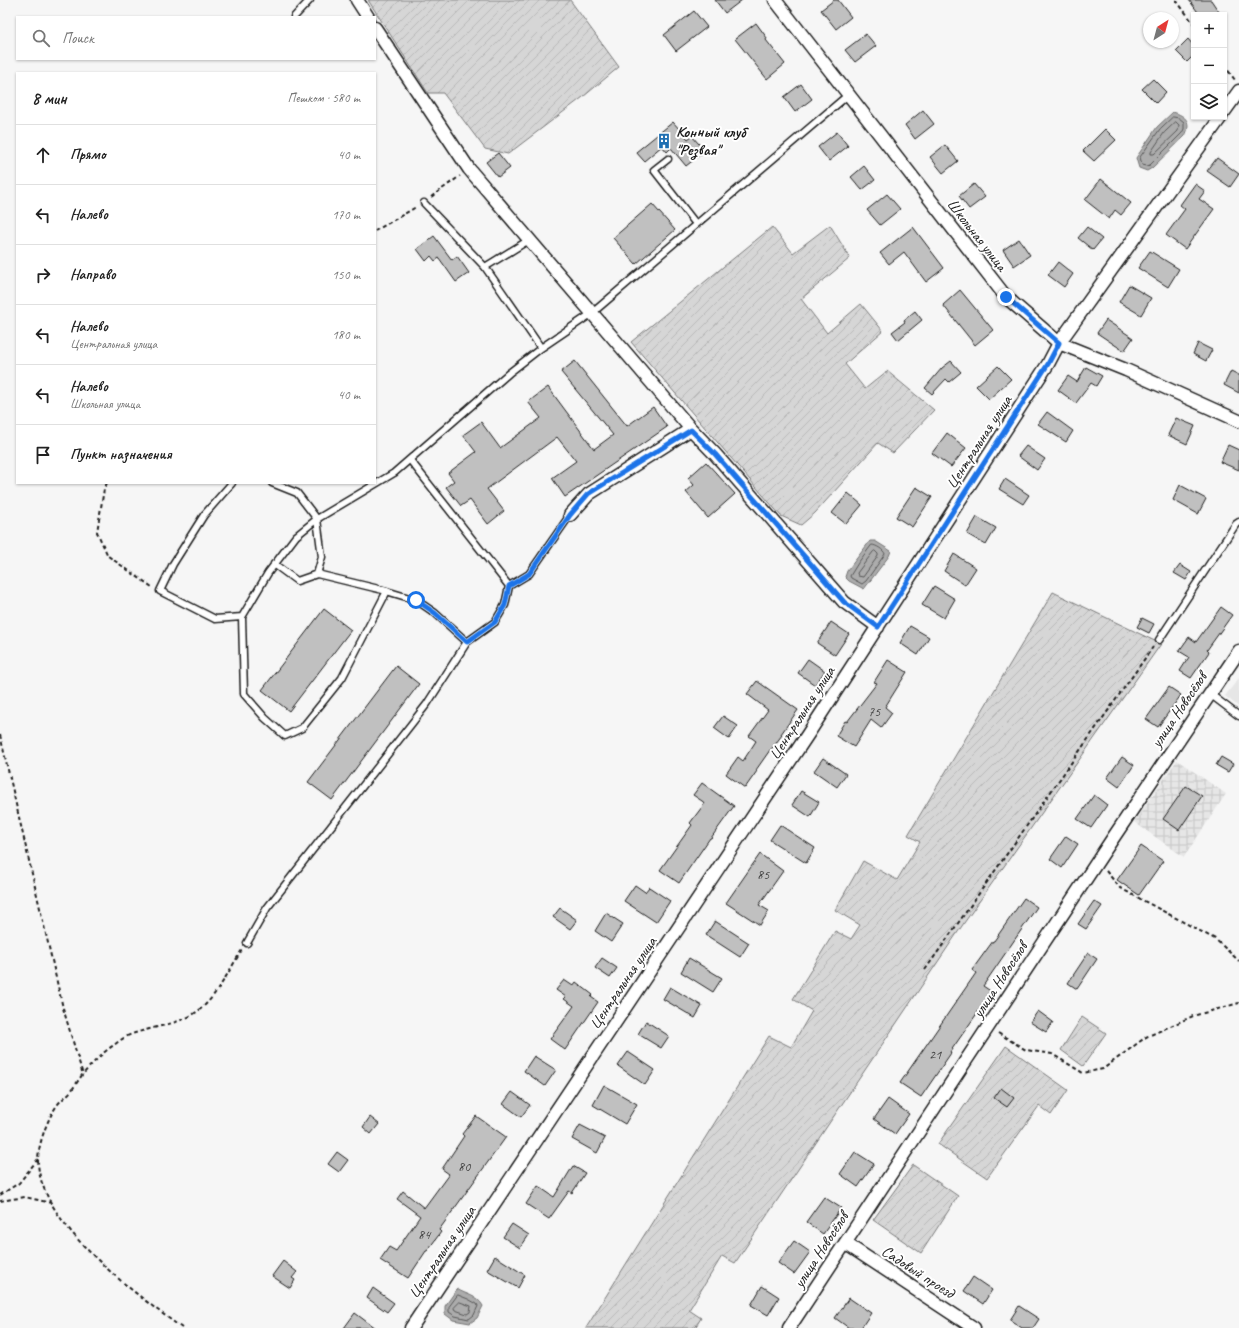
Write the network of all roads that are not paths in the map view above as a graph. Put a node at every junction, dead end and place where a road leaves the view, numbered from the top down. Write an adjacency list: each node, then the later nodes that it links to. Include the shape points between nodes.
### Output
1 (310, 0): 4 (lane)
2 (357, 0): 5 (street)
3 (775, 0): 8 (street, Школьная улица)
4 (295, 16)
5 (367, 16)
6 (376, 30): 14 (street, via 469,169)
7 (1238, 87): 9 (street)
8 (848, 95): 13 (lane); 17 (street, Школьная улица, via 1006,297)
9 (1227, 107)
10 (1219, 120): 17 (street, Центральная улица)
11 (668, 159): 13 (lane, via 654,170)
12 (424, 203): 15 (lane)
13 (696, 224): 16 (lane)
14 (529, 240): 15 (lane); 16 (street)
15 (485, 266): 18 (lane)
16 (591, 314): 18 (lane); 20 (street)
17 (1059, 343): 19 (street, Школьная улица); 34 (street, Центральная улица, via 1048,364)
18 (541, 348): 21 (lane)
19 (1239, 421)
20 (691, 430): 26 (street, via 588,494); 34 (street, via 844,602)
21 (410, 460): 25 (lane); 31 (lane)
22 (231, 484): 33 (lane, via 204,515 173,564 160,591 215,619)
23 (274, 484): 27 (lane, via 297,493)
24 (376, 484): 27 (lane)
25 (376, 484)
26 (570, 515): 31 (lane, via 529,574)
27 (317, 519): 29 (lane, via 296,536); 30 (lane, via 322,558)
28 (1239, 522): 35 (lane)
29 (274, 564): 30 (lane, via 297,581); 33 (lane)
30 (317, 574): 32 (lane)
31 (509, 586): 36 (lane, via 505,605 495,622)
32 (387, 591): 33 (lane, via 342,678 302,728 285,736 244,694); 36 (lane, via 416,600 435,613)
33 (242, 617)
34 (878, 627): 42 (street, Центральная улица)
35 (1159, 640)
36 (467, 642): 40 (lane, via 426,704 267,908)
37 (1239, 651): 38 (street, улица Новосёлов)
38 (1210, 694): 39 (lane); 41 (street, улица Новосёлов)
39 (1239, 716)
40 (247, 943)
41 (845, 1243): 43 (street, улица Новосёлов); 44 (street, Садовый проезд)
42 (411, 1328)
43 (789, 1328)
44 (974, 1328)

